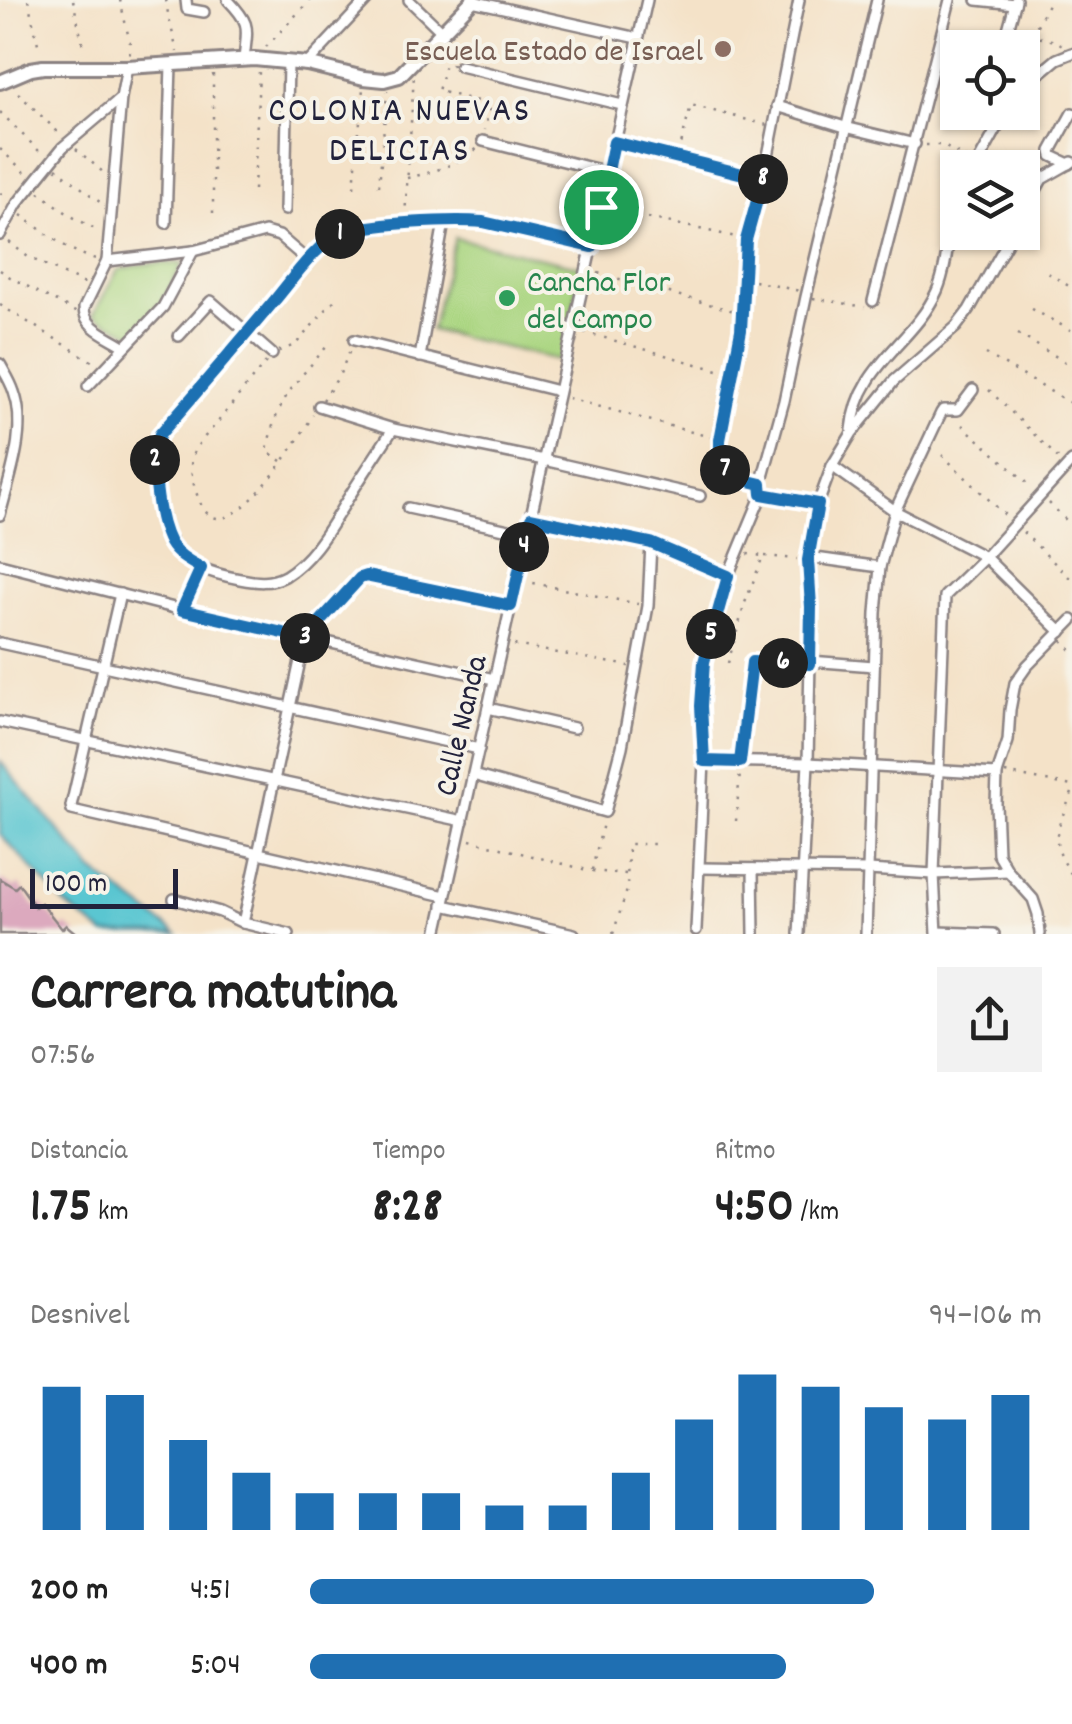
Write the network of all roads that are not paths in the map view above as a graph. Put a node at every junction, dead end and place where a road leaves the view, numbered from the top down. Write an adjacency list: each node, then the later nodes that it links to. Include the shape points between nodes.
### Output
1 (186, 0): 12 (street, via 187,9)
2 (228, 0): 17 (street, via 246,18)
3 (367, 0): 20 (street)
4 (409, 0): 14 (street)
5 (472, 0): 14 (street); 15 (street)
6 (647, 0): 15 (street, Calle Nanda)
7 (799, 0): 27 (street)
8 (877, 0): 29 (street)
9 (950, 0): 31 (street)
10 (977, 0): 11 (street)
11 (1016, 2): 13 (street)
12 (204, 12)
13 (1008, 30)
14 (442, 32): 20 (street, via 388,80)
15 (638, 38): 26 (street, Calle Nanda)
16 (1072, 52): 23 (street)
17 (252, 60): 18 (street); 19 (street)
18 (288, 62): 20 (street); 35 (street)
19 (176, 64): 22 (street); 37 (street)
20 (308, 64)
21 (460, 66): 26 (street)
22 (127, 68): 24 (street, via 43,67); 25 (street)
23 (1040, 73)
24 (0, 82)
25 (122, 98): 38 (street, via 62,147); 43 (street)
26 (622, 104): 33 (street, Calle Nanda)
27 (777, 106): 29 (street); 62 (street, via 746,240 743,314 720,440 728,476)
28 (1072, 113): 32 (street, via 1051,151)
29 (845, 127): 31 (street); 62 (street)
30 (483, 141): 33 (street)
31 (914, 144): 45 (street)
32 (1070, 163): 34 (street)
33 (608, 172): 39 (street, Calle Nanda)
34 (1040, 183)
35 (286, 210)
36 (444, 222): 39 (street, via 483,222); 44 (street, via 353,230); 51 (street)
37 (166, 223)
38 (0, 235)
39 (592, 247): 55 (street, Calle Nanda)
40 (946, 250): 58 (street, via 936,292 872,376 854,412)
41 (1003, 250): 58 (street, via 956,327 894,382)
42 (193, 251): 43 (street); 44 (street, via 265,232); 49 (street, via 163,306)
43 (107, 261): 49 (street, via 84,316)
44 (308, 261): 46 (street)
45 (873, 301)
46 (248, 332): 47 (street, via 211,302); 50 (street); 73 (street, via 156,444 166,531 178,554)
47 (179, 336)
48 (354, 340): 51 (street)
49 (124, 346): 53 (street)
50 (272, 354)
51 (420, 357): 55 (street)
52 (0, 364): 66 (street, via 16,394 18,441)
53 (88, 386)
54 (972, 390): 65 (street, via 958,410 941,413)
55 (557, 393): 59 (street, Calle Nanda)
56 (319, 406): 57 (street)
57 (393, 428): 59 (street); 73 (street, via 316,549 288,574 256,582)
58 (852, 433): 61 (street)
59 (544, 460): 63 (street); 67 (street, Calle Nanda)
60 (1070, 463): 69 (street)
61 (832, 466): 65 (street); 70 (street)
62 (761, 489): 91 (street, via 704,662)
63 (700, 496)
64 (408, 508): 68 (street)
65 (895, 511): 69 (street); 72 (street)
66 (0, 515)
67 (531, 518): 68 (street, Calle Nanda); 96 (street, via 651,543 638,668 606,812)
68 (528, 534): 75 (street, Calle Nanda)
69 (984, 557): 78 (street); 94 (street, via 945,596)
70 (808, 559): 72 (street); 81 (street)
71 (0, 564): 74 (street)
72 (880, 567): 83 (street)
73 (201, 568): 76 (street)
74 (120, 594): 76 (street); 82 (street)
75 (511, 606): 79 (street, via 366,576); 84 (street, Calle Nanda)
76 (182, 610): 79 (street)
77 (1072, 620): 78 (street)
78 (1059, 634): 95 (street, via 1015,684)
79 (305, 638): 84 (street); 85 (street)
80 (0, 643): 82 (street)
81 (810, 663): 83 (street); 92 (street)
82 (103, 666): 85 (street); 89 (street)
83 (874, 666): 93 (street)
84 (494, 680): 86 (street, Calle Nanda)
85 (289, 708): 90 (street); 97 (street)
86 (488, 708): 88 (street); 90 (street, Calle Nanda)
87 (0, 722): 89 (street)
88 (574, 728)
89 (88, 740): 97 (street); 99 (street, via 72,810)
90 (479, 749): 96 (street, Calle Nanda)
91 (704, 761): 92 (street); 100 (street)
92 (808, 763): 93 (street); 101 (street)
93 (872, 766): 94 (street); 103 (street)
94 (937, 770): 95 (street); 105 (street)
95 (998, 773): 104 (street, via 998,854)
96 (473, 775): 98 (street, Calle Nanda)
97 (274, 782): 98 (street); 99 (street)
98 (462, 820): 107 (street, Calle Nanda)
99 (258, 852): 107 (street); 108 (street)
100 (700, 868): 102 (street); 109 (street)
101 (802, 868): 102 (street); 103 (street); 115 (street)
102 (753, 869): 114 (street)
103 (868, 870): 105 (street); 116 (street)
104 (1008, 871): 105 (street); 118 (street, via 1033,900)
105 (934, 874): 110 (street)
106 (174, 899): 108 (street)
107 (444, 900): 112 (street, Calle Nanda); 113 (street)
108 (243, 923): 111 (street)
109 (696, 930)
110 (938, 933): 117 (street)
111 (289, 934)
112 (437, 934)
113 (574, 934)
114 (754, 934)
115 (799, 934)
116 (866, 934)
117 (994, 934)
118 (1040, 934)

